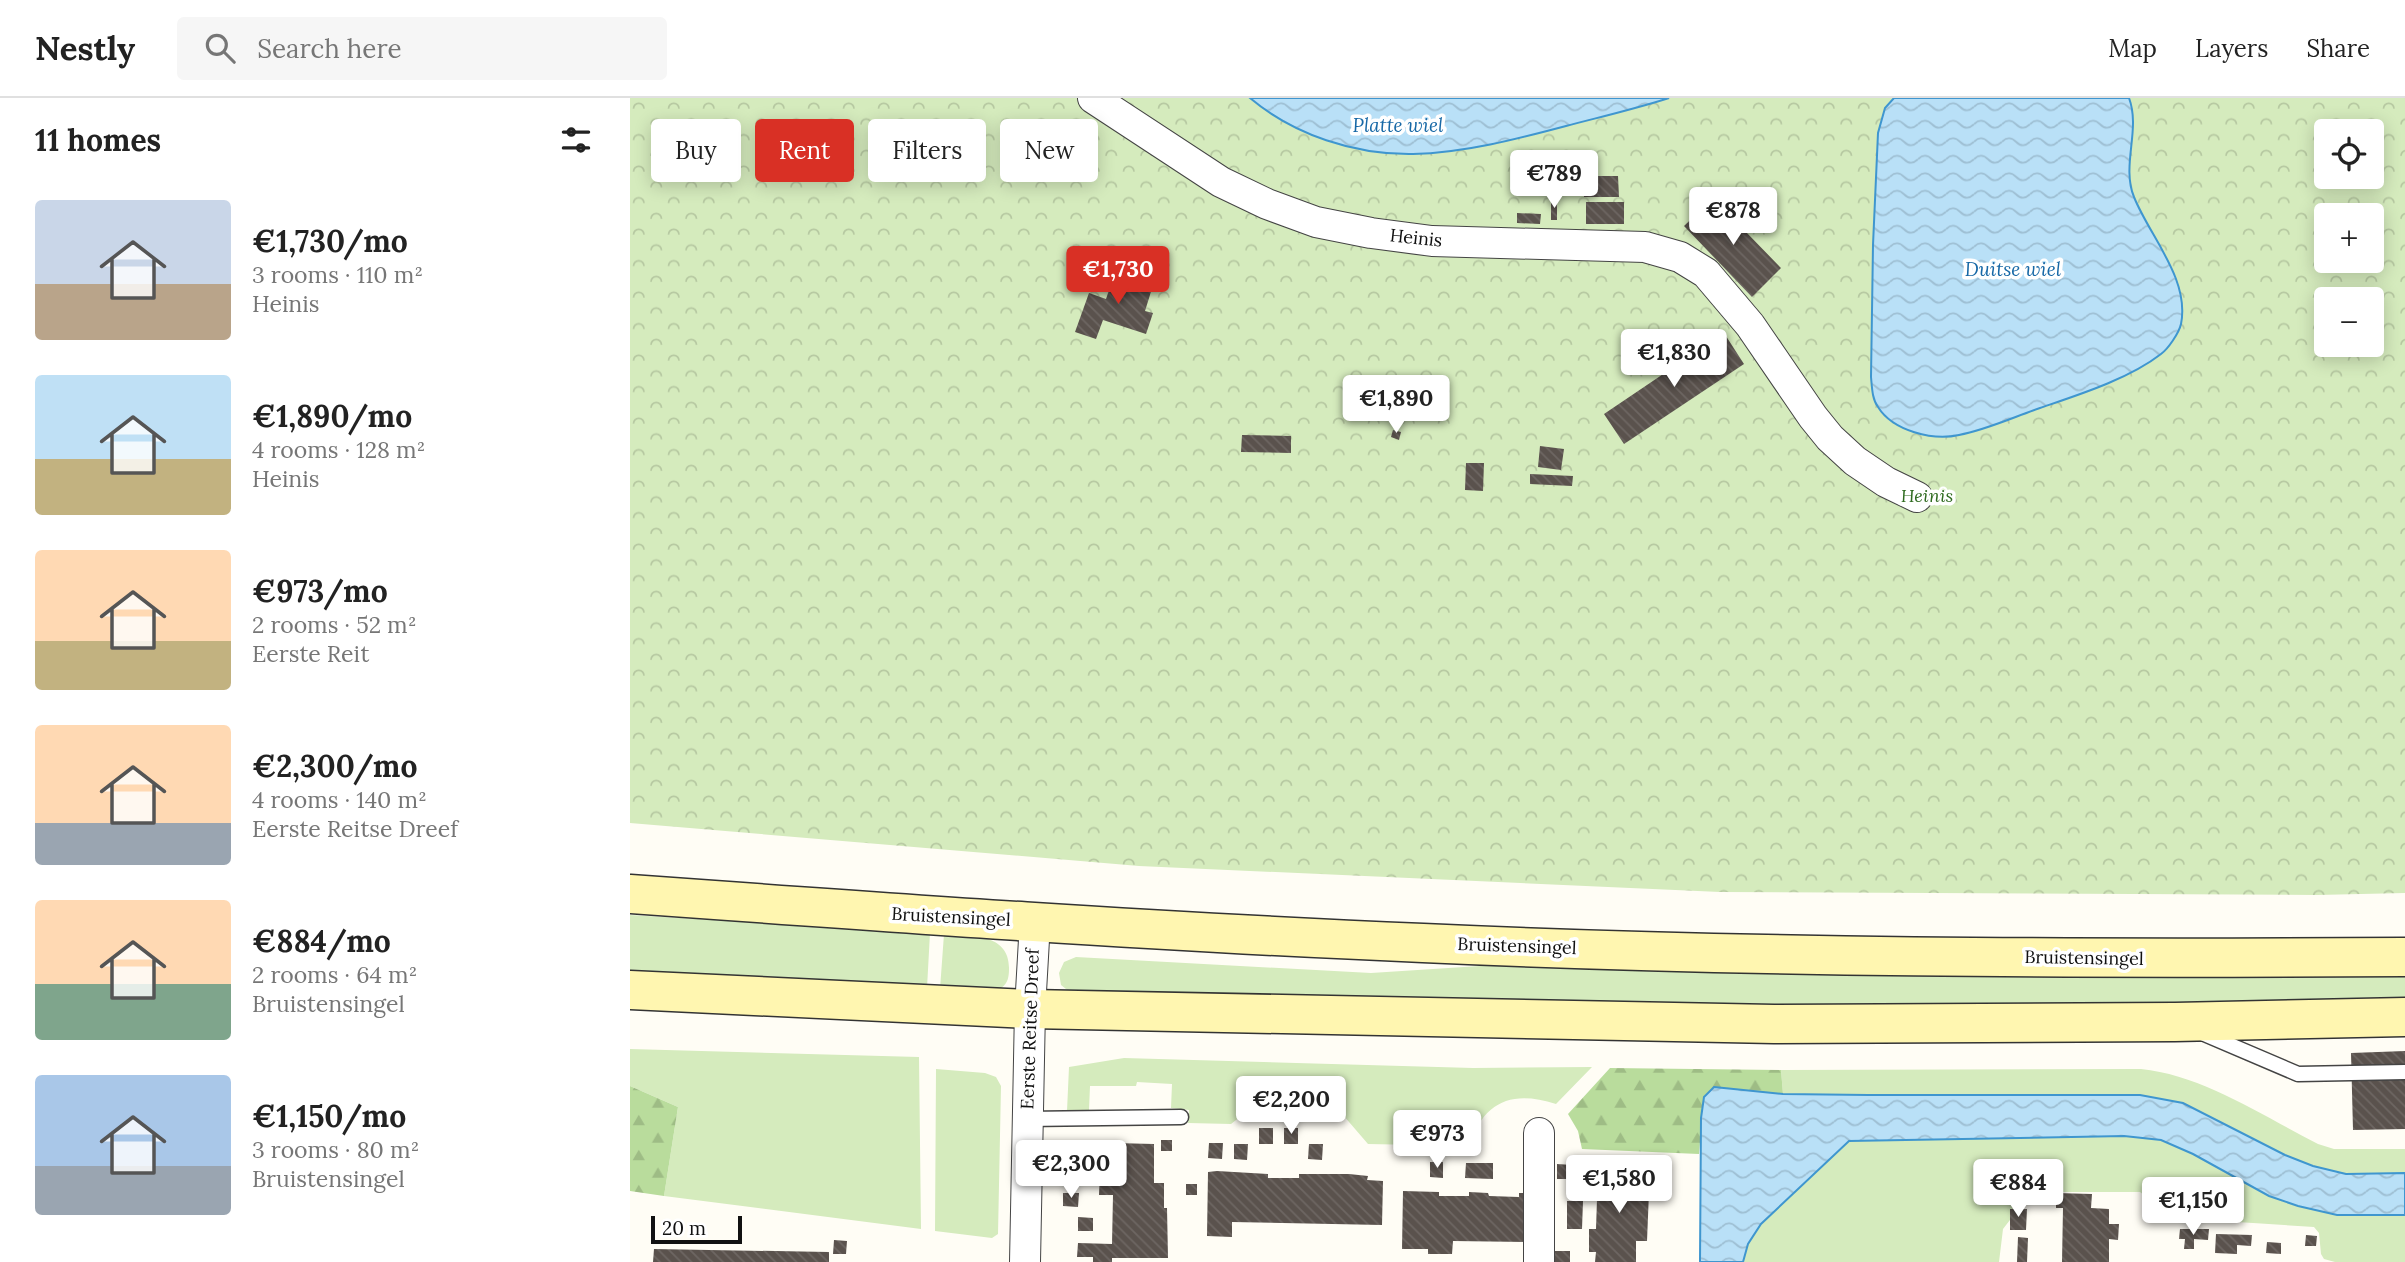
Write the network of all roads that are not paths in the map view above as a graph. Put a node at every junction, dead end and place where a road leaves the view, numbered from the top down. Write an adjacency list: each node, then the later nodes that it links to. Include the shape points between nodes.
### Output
1 (1093, 98): 2 (street, Heinis, via 1221,182 1317,222 1432,242 1645,247 1680,257 1706,273 1750,324 1830,438 1865,468)
2 (1917, 497)
3 (630, 894): 4 (main road, Bruistensingel)
4 (1035, 922): 5 (main road, Bruistensingel, via 1423,943 1761,953 2147,959); 7 (street, Eerste Reitse Dreef)
5 (2405, 957)
6 (630, 990): 7 (main road)
7 (1030, 1009): 9 (main road, via 1774,1024); 12 (street, Eerste Reitse Dreef)
8 (2405, 1017): 9 (main road)
9 (2175, 1022): 10 (lane, via 2298,1074)
10 (2405, 1072)
11 (1181, 1117): 12 (lane)
12 (1027, 1119): 14 (street, Eerste Reitse Dreef)
13 (1539, 1133): 15 (street)
14 (1025, 1262)
15 (1539, 1262)

